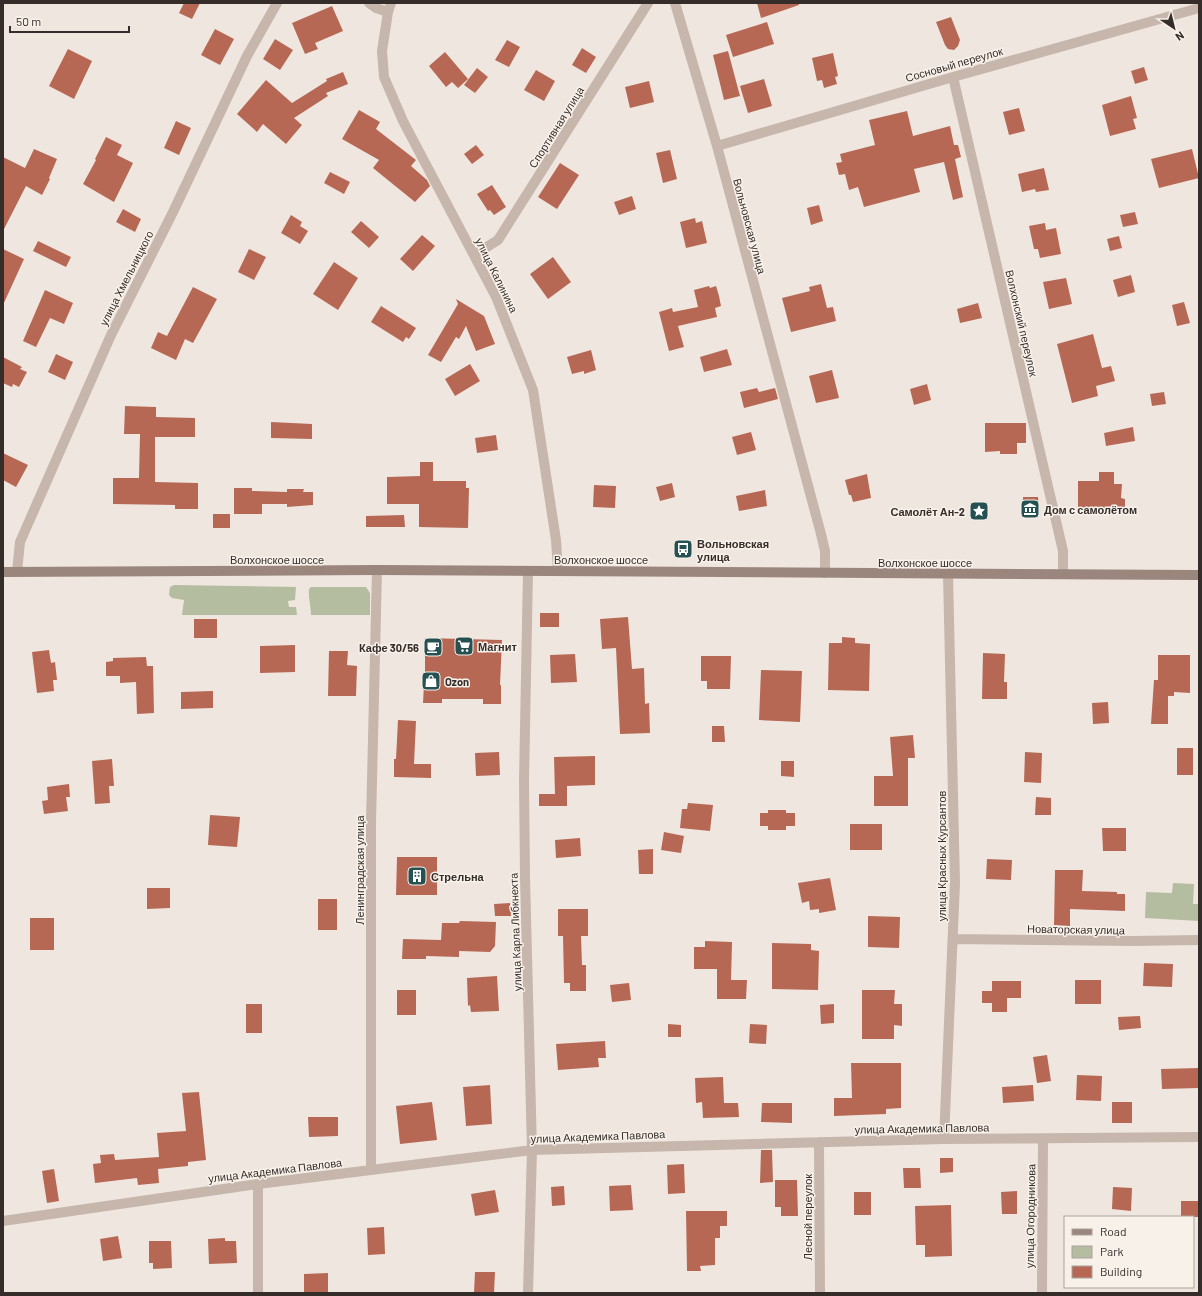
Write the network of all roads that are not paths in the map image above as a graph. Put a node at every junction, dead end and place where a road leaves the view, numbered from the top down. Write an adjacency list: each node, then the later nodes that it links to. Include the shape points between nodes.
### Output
1 (277, 3): 14 (street, улица Хмельницкого, via 247,56 111,335 20,542)
2 (369, 3): 5 (street, via 376,8)
3 (648, 3): 9 (street, Спортивная улица, via 498,240)
4 (675, 3): 8 (street, Вольновская улица)
5 (390, 7): 9 (street, улица Калинина, via 382,51 384,77 403,120)
6 (1199, 8): 7 (street, Сосновый переулок)
7 (953, 77): 8 (street, Сосновый переулок); 17 (street, Волхонский переулок, via 1063,551)
8 (717, 146): 15 (street, Вольновская улица, via 821,534)
9 (474, 255): 12 (street, улица Калинина, via 496,297 533,390 556,540)
10 (377, 570): 11 (main road, Волхонское шоссе); 14 (main road, Волхонское шоссе); 26 (street, Ленинградская улица, via 371,823)
11 (528, 571): 12 (main road, Волхонское шоссе); 25 (street, улица Карла Либкнехта, via 524,781)
12 (558, 571): 15 (main road, Волхонское шоссе)
13 (3, 572): 14 (main road, Волхонское шоссе)
14 (17, 572)
15 (825, 573): 16 (main road, Волхонское шоссе)
16 (948, 574): 17 (main road, Волхонское шоссе); 19 (street, улица Красных Курсантов)
17 (1063, 574): 18 (main road, Волхонское шоссе)
18 (1199, 575)
19 (953, 939): 20 (street, Новаторская улица); 22 (street, улица Красных Курсантов)
20 (1199, 940)
21 (1199, 1137): 23 (street, улица Академика Павлова)
22 (944, 1139): 23 (street, улица Академика Павлова); 24 (street, улица Академика Павлова)
23 (1043, 1139): 32 (street, улица Огородникова)
24 (819, 1142): 25 (street, улица Академика Павлова); 31 (street, Лесной переулок)
25 (532, 1150): 26 (street, улица Академика Павлова); 30 (street, улица Карла Либкнехта)
26 (371, 1170): 27 (street, улица Академика Павлова)
27 (258, 1184): 28 (street, улица Академика Павлова); 29 (street)
28 (3, 1221)
29 (258, 1293)
30 (528, 1293)
31 (820, 1293)
32 (1042, 1293)

